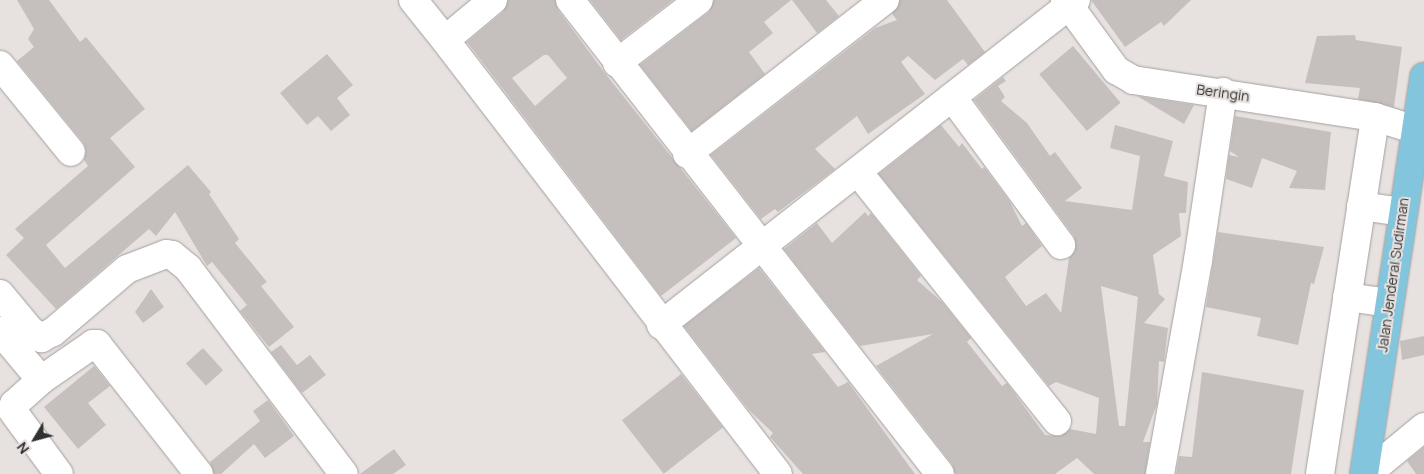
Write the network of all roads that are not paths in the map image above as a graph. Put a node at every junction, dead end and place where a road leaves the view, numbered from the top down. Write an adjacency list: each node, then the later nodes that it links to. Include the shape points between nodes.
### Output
1 (413, 0): 7 (street)
2 (493, 0): 7 (street)
3 (570, 0): 8 (street)
4 (699, 0): 8 (street)
5 (885, 0): 16 (street)
6 (1070, 2): 11 (street, Beringin, via 1123,76 1159,85); 12 (street)
7 (445, 40): 25 (street)
8 (617, 63): 16 (street)
9 (0, 65): 15 (street)
10 (1424, 77): 14 (main road, Jalan Jenderal Sudirman)
11 (1223, 92): 13 (street, Beringin); 35 (street, via 1198,260)
12 (952, 97): 17 (street); 20 (street)
13 (1375, 117): 14 (street, Beringin); 18 (street)
14 (1416, 130): 19 (main road, Jalan Jenderal Sudirman)
15 (71, 152)
16 (687, 154): 21 (street)
17 (858, 172): 21 (street); 28 (street)
18 (1361, 206): 19 (street); 23 (street)
19 (1402, 212): 24 (main road, Jalan Jenderal Sudirman)
20 (1061, 245)
21 (762, 246): 25 (street); 34 (street)
22 (0, 294): 32 (street, via 34,335 44,337 127,269 166,254 172,255 188,268)
23 (1347, 297): 24 (street); 36 (street)
24 (1389, 303): 37 (main road, Jalan Jenderal Sudirman)
25 (661, 325): 33 (street)
26 (0, 330): 27 (street)
27 (41, 380): 30 (street, via 14,404 12,410); 31 (street, via 97,344)
28 (1056, 421)
29 (1424, 427): 37 (street)
30 (60, 474)
31 (199, 474)
32 (344, 474)
33 (778, 474)
34 (940, 474)
35 (1160, 474)
36 (1320, 474)
37 (1366, 474)

